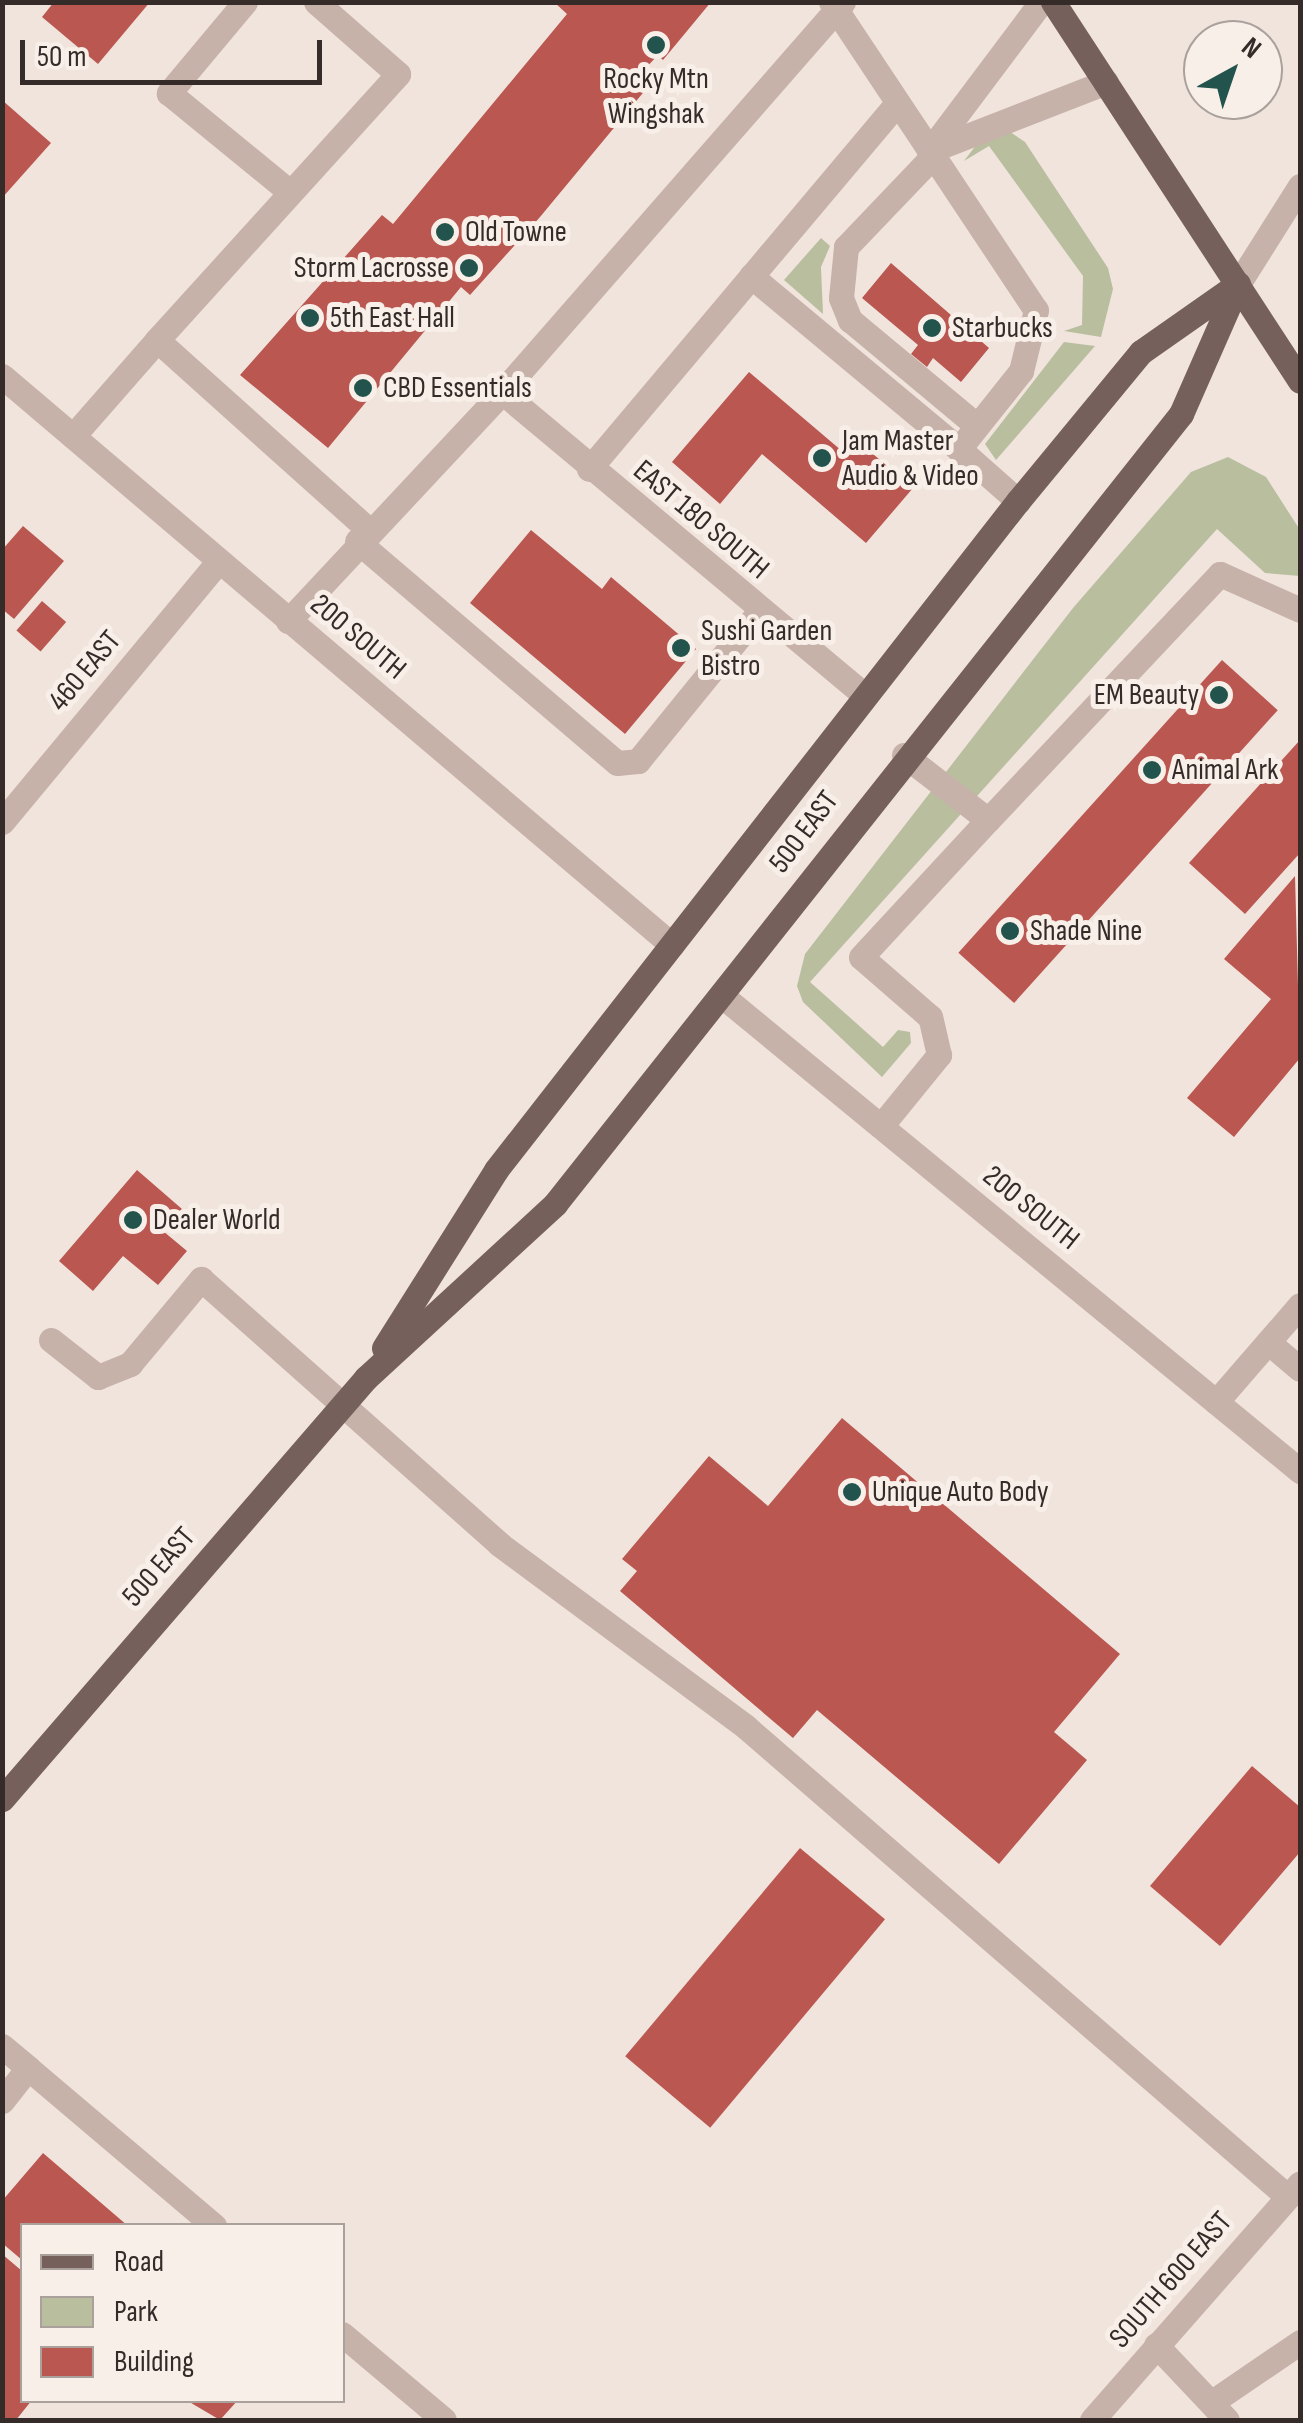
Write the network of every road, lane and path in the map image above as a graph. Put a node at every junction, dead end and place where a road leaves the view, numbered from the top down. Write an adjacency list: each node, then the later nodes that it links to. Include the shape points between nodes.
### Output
1 (245, 2): 10 (street, via 169,92)
2 (316, 2): 10 (street, via 398,74)
3 (1041, 2): 8 (street)
4 (1053, 2): 6 (main road)
5 (836, 4): 7 (street); 16 (street)
6 (1106, 82): 8 (street); 12 (main road)
7 (896, 103): 8 (street); 11 (street)
8 (931, 154): 17 (street, via 1036,310 1022,370); 17 (street, via 846,247 841,298 850,320)
9 (1300, 186): 12 (street, 500 EAST)
10 (290, 192): 13 (street)
11 (752, 276): 19 (street); 20 (street)
12 (1238, 284): 15 (main road); 21 (main road, 500 EAST, via 1141,352); 28 (main road, 500 EAST, via 1190,402)
13 (156, 340): 18 (street); 22 (street)
14 (2, 376): 18 (street, 200 SOUTH)
15 (1300, 381)
16 (502, 392): 20 (street, EAST 180 SOUTH); 22 (street)
17 (977, 426): 19 (street)
18 (73, 436): 23 (street, 200 SOUTH)
19 (959, 450): 21 (street)
20 (588, 469): 25 (street, EAST 180 SOUTH)
21 (1018, 501): 27 (main road, 500 EAST)
22 (362, 535): 25 (street, via 617,763 638,761); 26 (street)
23 (218, 562): 26 (street, 200 SOUTH); 30 (street, 460 EAST)
24 (1300, 610): 29 (street, via 1220,574)
25 (760, 611): 27 (street, EAST 180 SOUTH)
26 (288, 620): 31 (street, 200 SOUTH)
27 (862, 694): 31 (main road, 500 EAST)
28 (904, 755): 29 (street); 32 (main road, 500 EAST)
29 (988, 820): 33 (street, via 861,958 930,1017 940,1055)
30 (2, 822)
31 (672, 945): 38 (main road, 500 EAST, via 496,1170)
32 (721, 995): 33 (street, 200 SOUTH); 38 (main road, 500 EAST, via 555,1204)
33 (880, 1126): 39 (street, 200 SOUTH)
34 (1300, 1305): 36 (street)
35 (51, 1340): 40 (street, via 98,1377 130,1364 201,1280)
36 (1268, 1342): 37 (street); 39 (street)
37 (1300, 1369)
38 (366, 1378): 40 (main road, 500 EAST)
39 (1216, 1402): 41 (street, 200 SOUTH)
40 (340, 1406): 42 (main road, 500 EAST); 46 (street, via 499,1544 746,1727)
41 (1300, 1471)
42 (2, 1799)
43 (2, 2046): 44 (street)
44 (28, 2068): 45 (street); 47 (street)
45 (2, 2100)
46 (1294, 2190): 50 (street, SOUTH 600 EAST)
47 (210, 2223)
48 (345, 2337): 52 (street)
49 (1300, 2342): 51 (street)
50 (1156, 2345): 51 (street); 53 (street, SOUTH 600 EAST)
51 (1221, 2410)
52 (444, 2420)
53 (1092, 2420)

